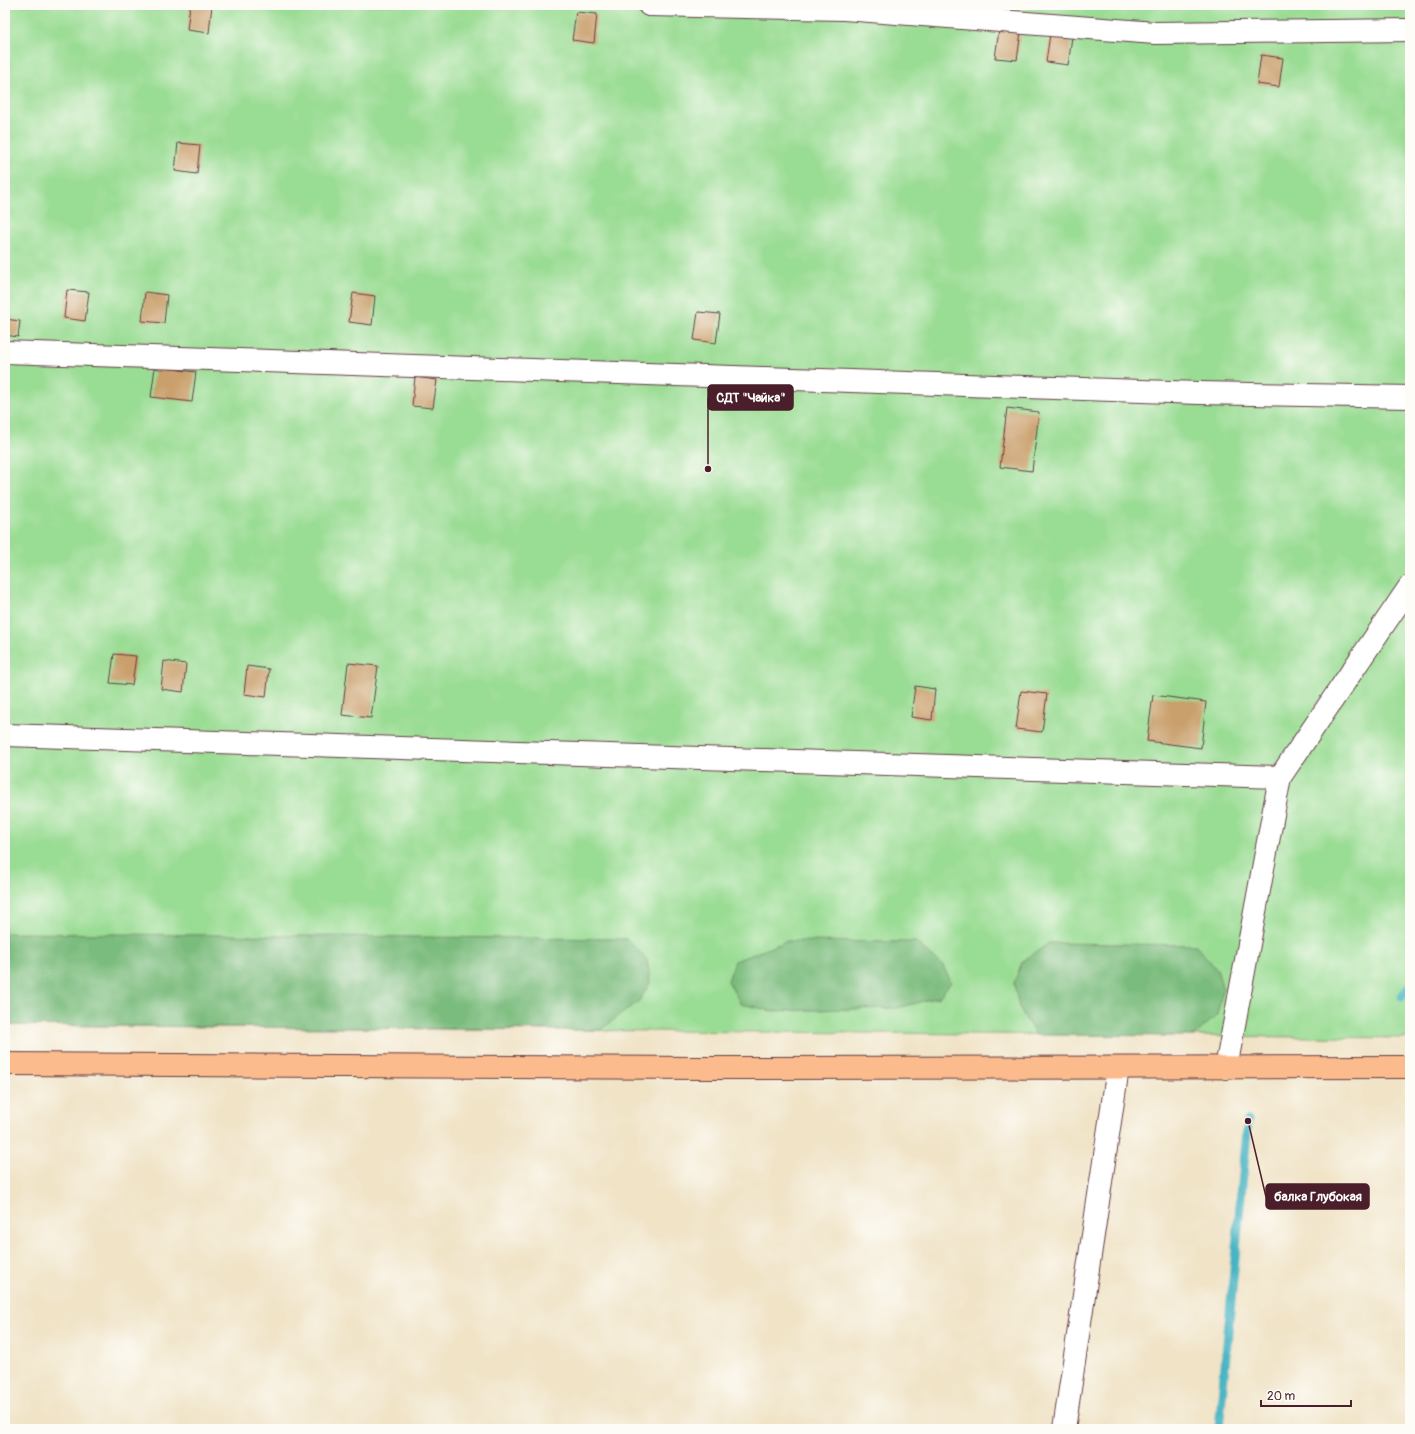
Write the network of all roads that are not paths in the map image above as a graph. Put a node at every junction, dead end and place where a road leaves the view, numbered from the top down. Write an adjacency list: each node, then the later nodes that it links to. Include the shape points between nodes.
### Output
1 (649, 5): 2 (lane, via 844,9 1155,33)
2 (1410, 30)
3 (5, 352): 4 (lane, via 1191,393)
4 (1410, 397)
5 (1410, 586): 7 (lane)
6 (5, 735): 7 (lane)
7 (1280, 777): 11 (lane)
8 (5, 1064): 10 (main road)
9 (1410, 1067): 11 (main road)
10 (1118, 1068): 11 (main road); 12 (lane)
11 (1226, 1068)
12 (1064, 1429)

